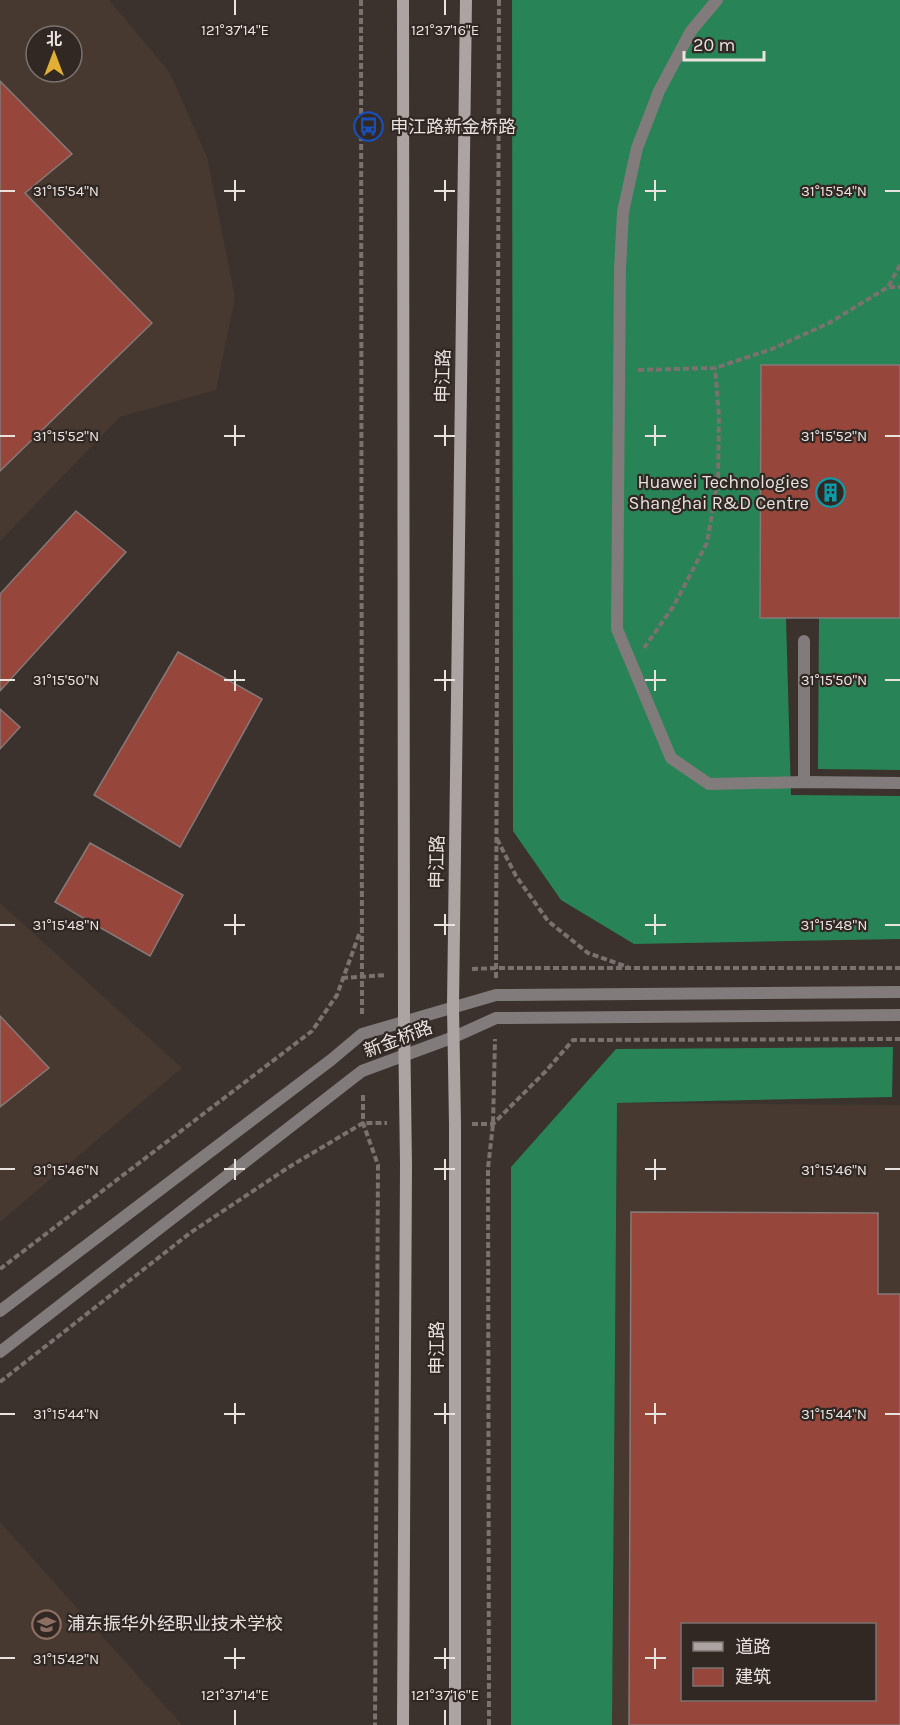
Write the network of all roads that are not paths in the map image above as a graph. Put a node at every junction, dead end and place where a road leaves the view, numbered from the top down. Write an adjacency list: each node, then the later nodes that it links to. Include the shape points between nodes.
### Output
1 (403, 0): 10 (main road, 申江路)
2 (466, 0): 8 (main road, 申江路)
3 (717, 0): 5 (street, via 691,31 658,92 637,148 623,212 617,629 671,758 709,784)
4 (804, 641): 5 (street)
5 (804, 782): 6 (street)
6 (900, 783)
7 (900, 992): 8 (street, 新金桥路, via 496,995)
8 (453, 1007): 10 (street, 新金桥路); 11 (main road, 申江路)
9 (900, 1015): 11 (street, 新金桥路, via 496,1018)
10 (404, 1021): 12 (main road, 申江路); 13 (street, 新金桥路, via 362,1034)
11 (454, 1037): 12 (street, 新金桥路); 16 (main road, 申江路)
12 (406, 1054): 14 (street, 新金桥路, via 362,1071); 15 (main road, 申江路)
13 (0, 1311)
14 (0, 1352)
15 (403, 1725)
16 (455, 1725)

